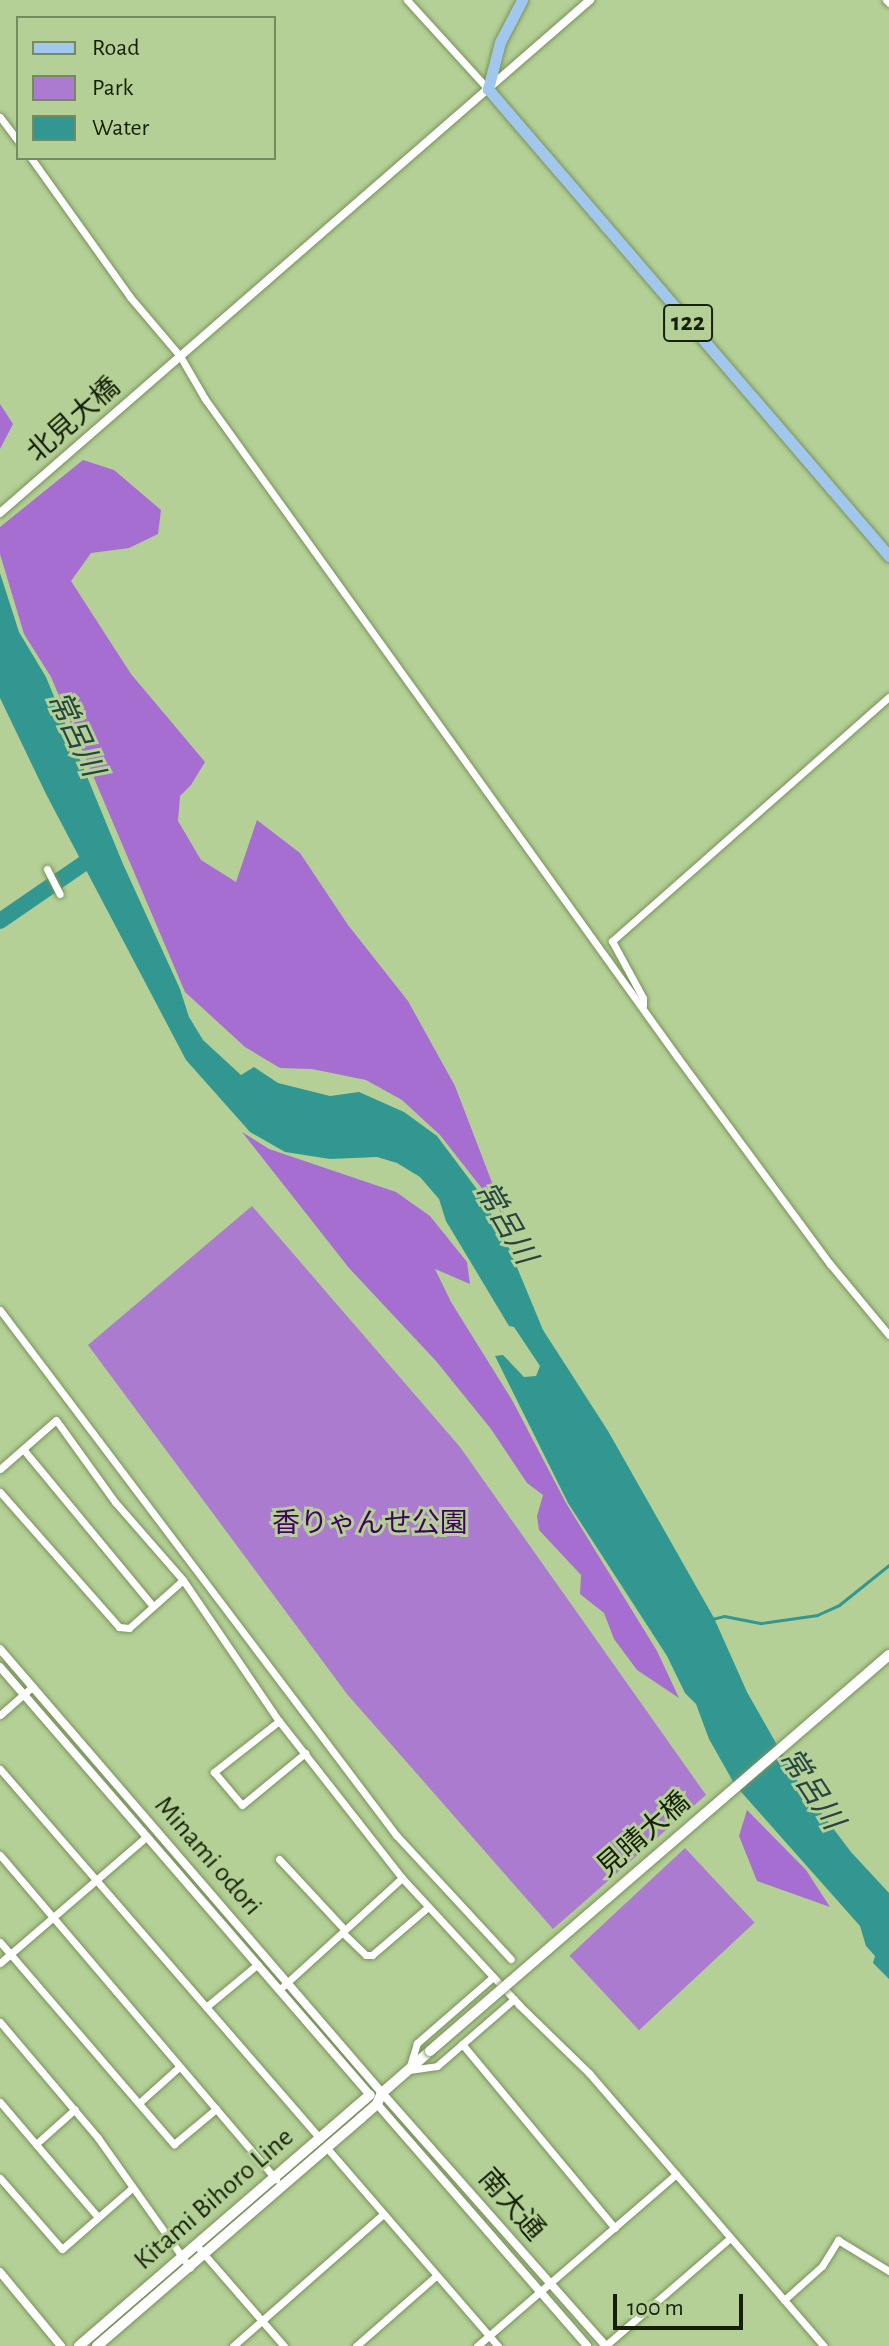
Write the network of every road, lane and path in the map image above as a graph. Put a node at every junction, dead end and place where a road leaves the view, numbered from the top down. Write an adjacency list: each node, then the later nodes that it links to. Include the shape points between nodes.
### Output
1 (407, 0): 4 (street)
2 (522, 0): 4 (main road, via 500,42)
3 (590, 0): 4 (street, 北見大橋)
4 (488, 89): 8 (street, 北見大橋); 10 (main road, 122)
5 (0, 117): 6 (street)
6 (16, 138)
7 (32, 160): 8 (street)
8 (178, 358): 9 (street, 北見大橋); 14 (street)
9 (0, 513)
10 (889, 556)
11 (889, 697): 14 (street, via 612,941)
12 (47, 869): 13 (street)
13 (60, 894)
14 (643, 1007): 16 (street)
15 (0, 1310): 41 (street, via 396,1835)
16 (889, 1335)
17 (23, 1449): 18 (street); 20 (street, via 56,1420 115,1502); 21 (street)
18 (0, 1469)
19 (0, 1492): 21 (street, via 119,1627 129,1628)
20 (183, 1580): 21 (street); 28 (street)
21 (153, 1606)
22 (0, 1649): 25 (street, Minami odori)
23 (889, 1655): 51 (main road, 見晴大橋, bridge)
24 (0, 1667): 26 (street, Minami odori)
25 (32, 1687): 26 (street); 45 (street, Minami odori)
26 (24, 1695): 27 (street); 31 (street, Minami odori)
27 (0, 1715)
28 (279, 1721): 29 (street); 29 (street, via 214,1772 242,1805)
29 (305, 1753): 34 (street)
30 (0, 1769): 35 (street)
31 (147, 1836): 35 (street); 43 (street, Minami odori)
32 (0, 1855): 37 (street)
33 (279, 1859): 38 (street)
34 (402, 1878): 36 (street); 38 (street)
35 (96, 1879): 37 (street); 48 (street)
36 (428, 1907): 38 (street, via 372,1955); 44 (street)
37 (52, 1919): 40 (street); 52 (street)
38 (344, 1932): 45 (street)
39 (0, 1942): 40 (street)
40 (10, 1954): 42 (street); 56 (street)
41 (511, 1959)
42 (0, 1963)
43 (258, 1964): 46 (street, Minami odori); 48 (street)
44 (493, 1977): 47 (street); 53 (street, via 417,2043)
45 (288, 1982): 46 (street); 54 (street, Minami odori)
46 (280, 1989): 54 (street, Minami odori)
47 (514, 1999): 50 (street); 61 (street, via 589,2073)
48 (206, 2007): 59 (street)
49 (0, 2022): 57 (street)
50 (462, 2044): 53 (street, via 437,2066); 67 (street)
51 (430, 2051): 53 (main road, Kitami Bihoro Line)
52 (179, 2067): 56 (street); 58 (street)
53 (409, 2070): 54 (main road, Kitami Bihoro Line)
54 (376, 2097): 59 (main road, Kitami Bihoro Line); 74 (street, 南大通); 75 (street)
55 (0, 2102): 60 (street)
56 (139, 2103): 58 (street, via 174,2144)
57 (75, 2109): 60 (street); 64 (street)
58 (216, 2109): 63 (street)
59 (324, 2143): 63 (main road, Kitami Bihoro Line); 65 (street)
60 (36, 2144): 66 (street)
61 (676, 2174): 67 (street); 68 (street)
62 (1, 2181): 66 (street, via 62,2249)
63 (279, 2183): 69 (main road, Kitami Bihoro Line)
64 (132, 2188): 66 (street); 70 (street)
65 (383, 2214): 73 (street); 77 (street)
66 (98, 2217)
67 (615, 2228): 74 (street)
68 (730, 2238): 76 (street); 88 (street)
69 (200, 2251): 70 (main road, Kitami Bihoro Line); 77 (street)
70 (186, 2263): 80 (main road, Kitami Bihoro Line); 81 (main road, Kitami Bihoro Line)
71 (889, 2271): 76 (street, via 838,2240 822,2266)
72 (0, 2272): 79 (street)
73 (436, 2276): 78 (street); 84 (street)
74 (550, 2283): 75 (street); 88 (street, 南大通)
75 (540, 2292): 78 (street); 87 (street)
76 (784, 2300): 89 (street)
77 (262, 2320): 82 (street); 83 (street)
78 (489, 2335): 85 (street); 86 (street)
79 (61, 2346)
80 (79, 2346)
81 (97, 2346)
82 (233, 2346)
83 (284, 2346)
84 (356, 2346)
85 (477, 2346)
86 (498, 2346)
87 (587, 2346)
88 (605, 2346)
89 (824, 2346)

